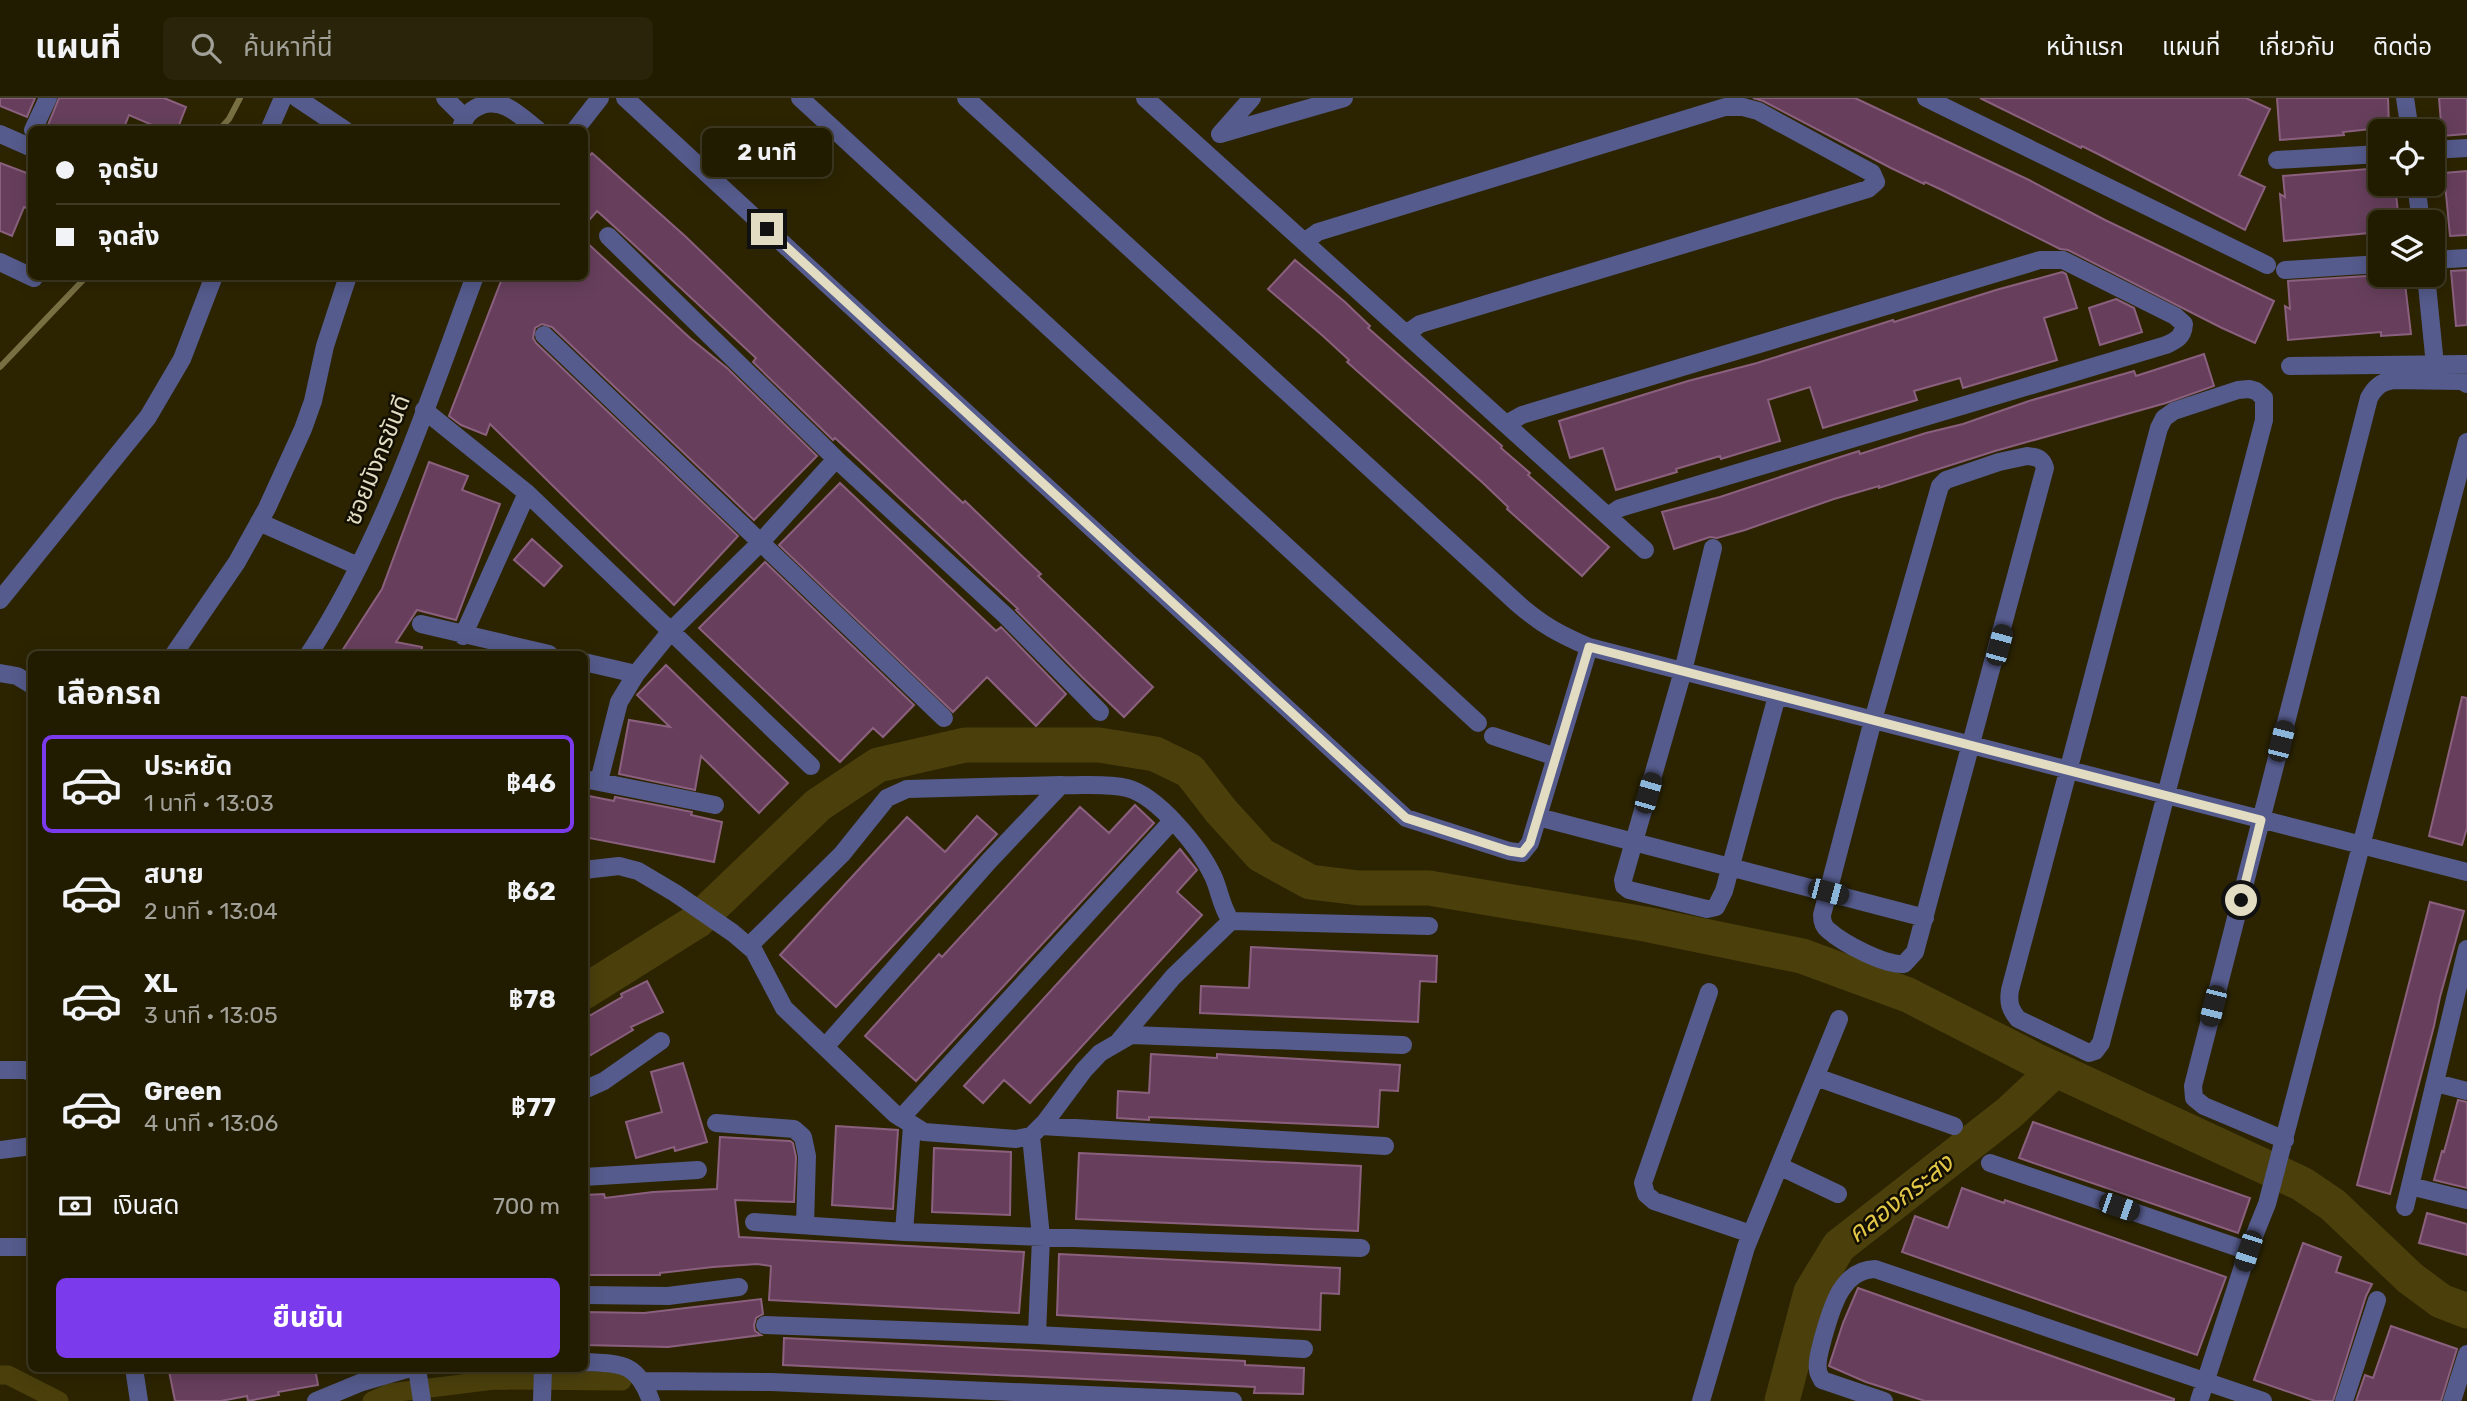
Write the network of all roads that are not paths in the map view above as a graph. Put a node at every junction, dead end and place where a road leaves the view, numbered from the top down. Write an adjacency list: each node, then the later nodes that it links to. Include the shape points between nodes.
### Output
1 (48, 98): 16 (street)
2 (283, 98): 17 (street)
3 (297, 98): 18 (street)
4 (445, 98): 15 (street)
5 (600, 98): 20 (street)
6 (625, 98): 86 (street, via 1406,818 1522,853)
7 (800, 98): 76 (street)
8 (966, 98): 63 (street, via 1539,623)
9 (1145, 98): 26 (street)
10 (1252, 98): 22 (street)
11 (1344, 98): 22 (street)
12 (1926, 98): 34 (street)
13 (2405, 98): 14 (street)
14 (2408, 119)
15 (462, 123): 19 (street, via 472,108 489,103 501,104)
16 (36, 126)
17 (271, 126)
18 (339, 126)
19 (532, 126)
20 (578, 126)
21 (0, 134): 23 (street)
22 (1220, 134): 26 (street)
23 (28, 139)
24 (2467, 148): 25 (street)
25 (2445, 149)
26 (1204, 152): 30 (street)
27 (2368, 155): 28 (street)
28 (2277, 160)
29 (608, 236): 51 (street)
30 (1304, 242): 42 (street); 42 (street, via 1318,232 1725,107 1758,111 1875,177 1868,189 1420,324)
31 (2467, 258): 32 (street)
32 (2445, 259)
33 (0, 262): 37 (street)
34 (2267, 265)
35 (2368, 265): 36 (street)
36 (2286, 270)
37 (28, 275)
38 (212, 280): 59 (street, via 182,359 148,417)
39 (347, 280): 54 (street, via 303,429)
40 (473, 280): 48 (street, ซอยมังกรขันดี)
41 (2427, 287): 45 (street)
42 (1406, 334): 49 (street)
43 (544, 335): 55 (street)
44 (2467, 364): 45 (street)
45 (2435, 365): 46 (street)
46 (2290, 366)
47 (2467, 384): 87 (street, via 2393,380 2374,388 2369,398)
48 (424, 410): 52 (street); 58 (street, ซอยมังกรขันดี, via 395,488)
49 (1506, 424): 53 (street); 53 (street, via 1522,415 2040,260 2063,260 2184,324 2178,340 2166,345 1620,508)
50 (2467, 442): 90 (street)
51 (836, 458): 55 (street); 73 (street, via 1006,616)
52 (527, 493): 61 (street); 62 (street)
53 (1608, 516): 57 (street)
54 (259, 522): 58 (street); 64 (street)
55 (760, 543): 61 (street); 74 (street)
56 (1713, 548): 68 (street)
57 (1645, 550)
58 (358, 566): 65 (street, ซอยมังกรขันดี)
59 (0, 600)
60 (421, 624): 62 (street)
61 (671, 631): 70 (street); 80 (street)
62 (463, 635): 66 (street)
63 (1589, 647): 68 (street); 79 (street)
64 (176, 651)
65 (311, 651)
66 (535, 651)
67 (588, 663): 70 (street)
68 (1683, 671): 72 (street); 89 (street)
69 (0, 673): 71 (street)
70 (636, 674): 82 (street, via 619,702)
71 (28, 683)
72 (1777, 696): 75 (street); 91 (street)
73 (1100, 712)
74 (944, 718)
75 (1873, 720): 78 (street); 78 (street, via 1940,486 1999,462 2037,457 2045,468); 94 (street)
76 (1478, 723)
77 (1493, 736): 79 (street)
78 (1972, 746): 81 (street); 95 (street)
79 (1556, 757): 86 (street)
80 (811, 766)
81 (2068, 770): 84 (street); 84 (street, via 2008,1002 2018,1019 2089,1053 2101,1043); 84 (street, via 2159,428 2174,411 2249,389 2263,398 2264,420)
82 (592, 780): 85 (street)
83 (1061, 785): 88 (street, via 1126,788 1147,798); 98 (street, via 907,789 890,795 842,854); 106 (street)
84 (2166, 796): 87 (street)
85 (715, 804)
86 (1538, 817): 89 (street)
87 (2261, 820): 90 (street); 117 (street, via 2193,1086 2194,1098 2204,1106)
88 (1172, 821): 96 (street, via 1206,862); 113 (street)
89 (1634, 842): 91 (street); 91 (street, via 1623,880 1634,893 1716,907)
90 (2362, 846): 93 (street); 117 (street)
91 (1730, 867): 94 (street)
92 (588, 870): 98 (street, via 619,866 638,871)
93 (2467, 872)
94 (1828, 892): 95 (street); 95 (street, via 1822,915 1828,930 1892,965 1911,959)
95 (1925, 918)
96 (1231, 921): 97 (street); 104 (street, via 1173,977)
97 (1429, 926)
98 (749, 946): 106 (street, via 784,1008)
99 (2467, 949): 101 (street)
100 (1709, 992): 132 (street, via 1643,1183 1654,1201)
101 (2462, 992): 110 (street)
102 (1839, 1019): 109 (street)
103 (661, 1041): 111 (street)
104 (1119, 1041): 105 (street, via 1131,1035 1149,1035); 116 (street, via 1084,1070)
105 (1403, 1045)
106 (825, 1046): 113 (street)
107 (0, 1070): 108 (street)
108 (28, 1071)
109 (1816, 1077): 115 (street); 122 (street)
110 (2436, 1083): 112 (street); 125 (street)
111 (588, 1088)
112 (2467, 1091)
113 (907, 1122): 116 (street, via 924,1132 1016,1139); 131 (street)
114 (716, 1123): 130 (street, via 794,1129 803,1137 807,1156)
115 (1954, 1126)
116 (1036, 1131): 119 (street); 133 (street)
117 (2285, 1140): 137 (street)
118 (28, 1146): 120 (street)
119 (1385, 1146)
120 (0, 1150)
121 (1990, 1163): 137 (street)
122 (1779, 1166): 126 (street); 132 (street)
123 (698, 1170): 124 (street)
124 (588, 1177)
125 (2410, 1186): 127 (street); 128 (street)
126 (1838, 1194)
127 (2467, 1200)
128 (2405, 1207)
129 (754, 1222): 130 (street)
130 (805, 1225): 131 (street)
131 (904, 1232): 133 (street)
132 (1751, 1234): 159 (street)
133 (1041, 1237): 136 (street); 142 (street)
134 (0, 1247): 135 (street)
135 (28, 1247)
136 (1361, 1248)
137 (2248, 1251): 150 (street)
138 (739, 1287): 139 (street, via 668,1296)
139 (588, 1295)
140 (2377, 1300): 163 (street)
141 (765, 1325): 142 (street)
142 (1037, 1335): 143 (street)
143 (1304, 1349)
144 (2467, 1354): 164 (street)
145 (588, 1362): 151 (street, via 629,1368)
146 (135, 1372): 153 (street)
147 (396, 1372): 154 (street)
148 (418, 1372): 155 (street)
149 (543, 1372): 156 (street)
150 (2207, 1380): 160 (street, via 1867,1269 1844,1284 1832,1306 1818,1370 1822,1380); 161 (street); 162 (street)
151 (644, 1381): 152 (street, via 771,1382); 157 (street)
152 (964, 1396): 158 (street)
153 (139, 1401)
154 (316, 1401)
155 (422, 1401)
156 (542, 1401)
157 (651, 1401)
158 (1233, 1401)
159 (1701, 1401)
160 (1884, 1401)
161 (2199, 1401)
162 (2263, 1401)
163 (2344, 1401)
164 (2452, 1401)

